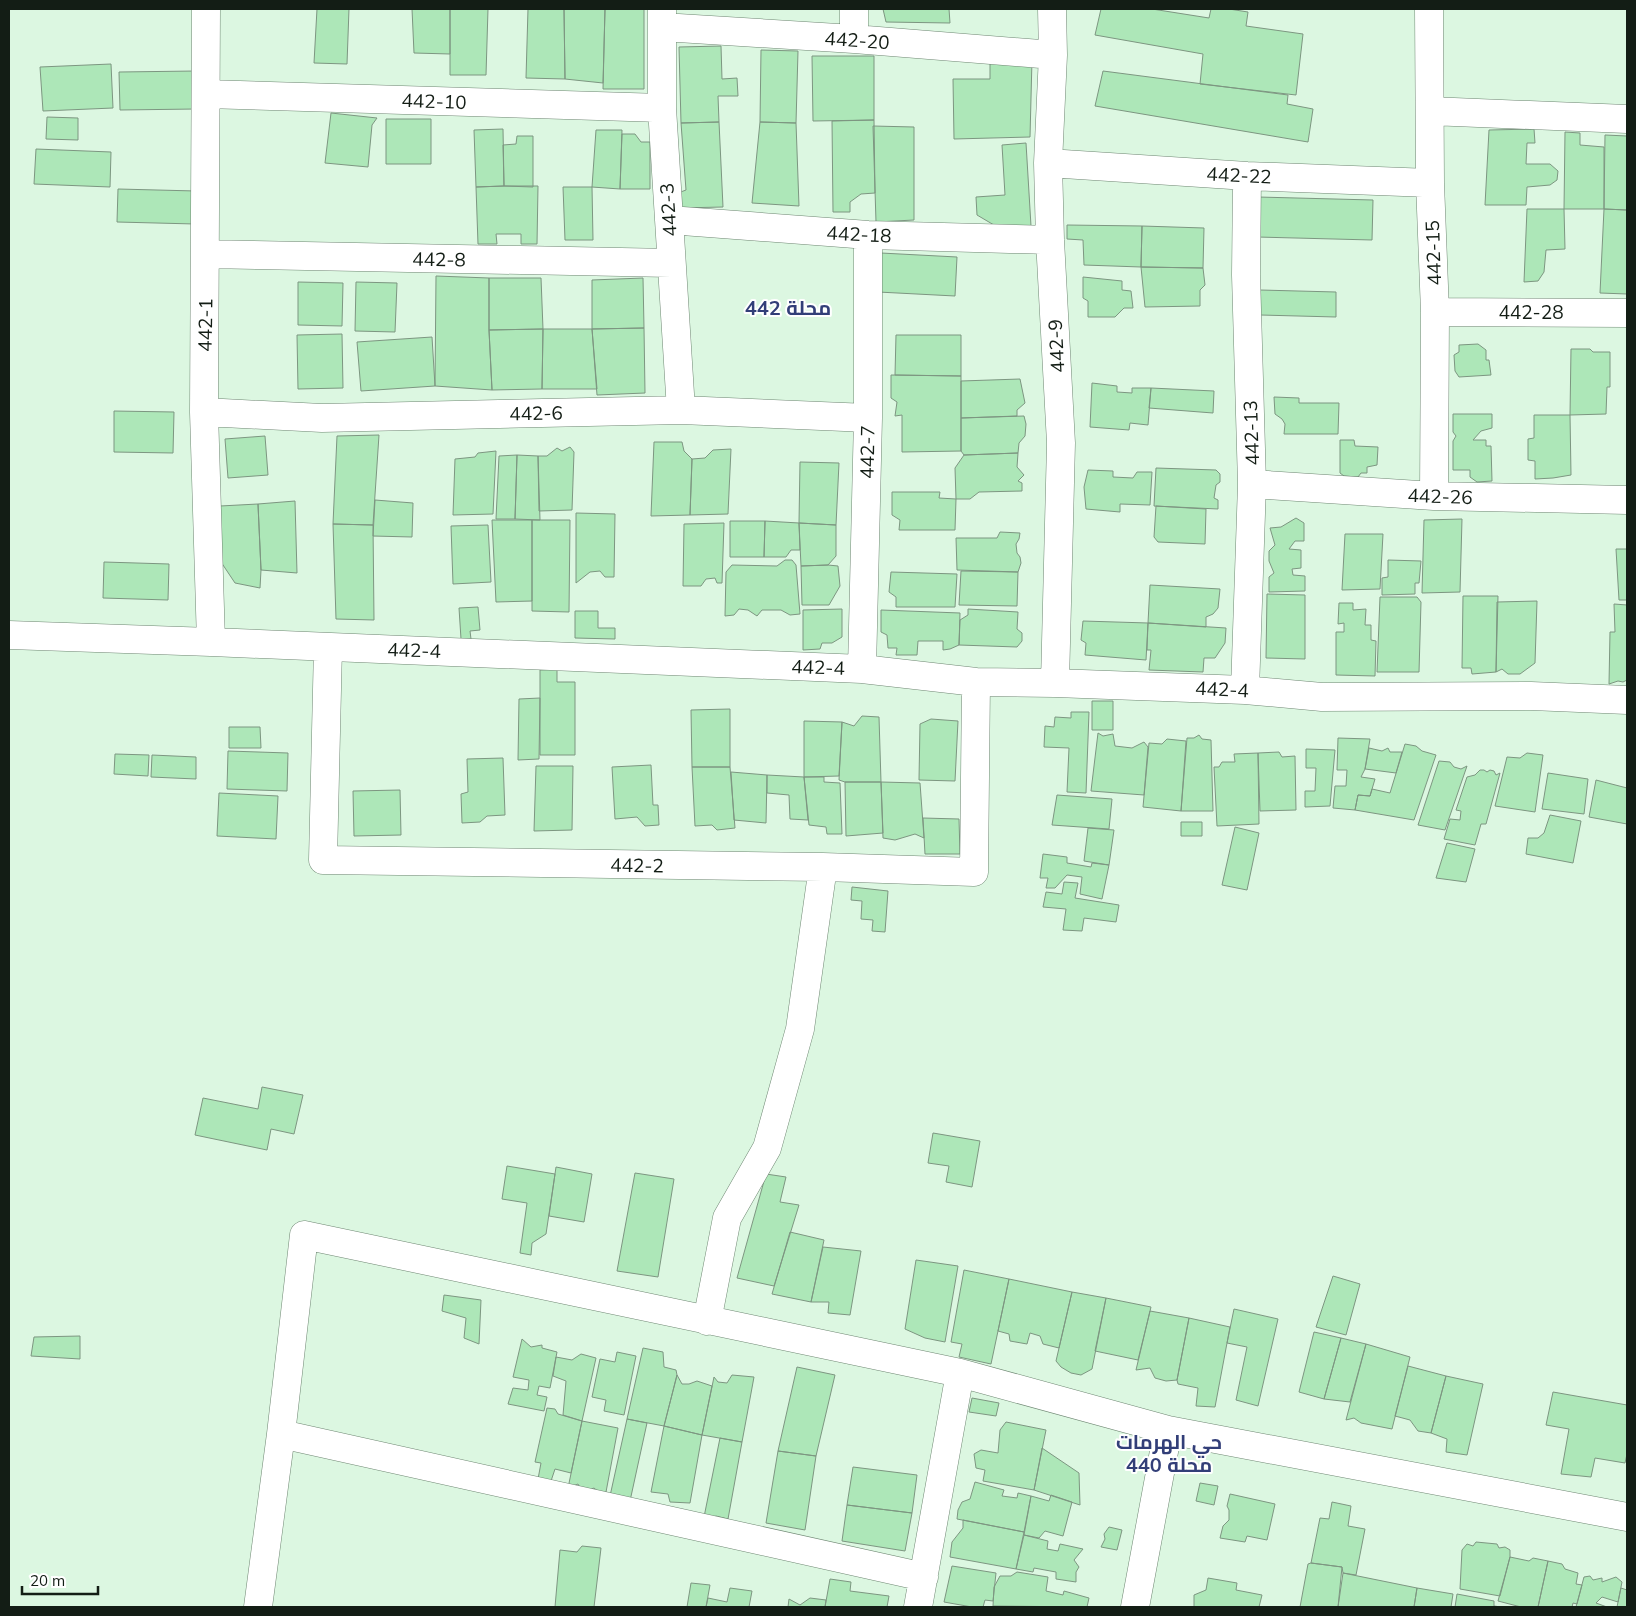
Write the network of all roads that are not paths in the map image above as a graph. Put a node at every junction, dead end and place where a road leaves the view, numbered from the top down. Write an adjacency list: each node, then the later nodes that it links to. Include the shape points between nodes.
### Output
1 (206, 9): 8 (street, 442-1)
2 (854, 9): 6 (street)
3 (1052, 9): 7 (street, 442-9)
4 (1429, 9): 10 (street, 442-15)
5 (662, 18): 6 (street, 442-20); 9 (street, 442-3)
6 (854, 39): 7 (street, 442-20)
7 (1053, 55): 12 (street, 442-9)
8 (206, 94): 9 (street, 442-10); 18 (street, 442-1)
9 (662, 108): 15 (street, 442-3)
10 (1430, 110): 11 (street); 14 (street, 442-15)
11 (1627, 118)
12 (1048, 163): 13 (street, 442-22); 17 (street, 442-9)
13 (1246, 176): 14 (street, 442-22); 25 (street, 442-13)
14 (1430, 183): 20 (street, 442-15)
15 (669, 220): 16 (street, 442-18); 19 (street, 442-3)
16 (868, 235): 17 (street, 442-18); 24 (street, 442-7)
17 (1050, 240): 33 (street, 442-9, via 1061,443)
18 (206, 254): 19 (street, 442-8); 23 (street, 442-1)
19 (671, 263): 22 (street, 442-3)
20 (1435, 312): 21 (street, 442-28); 26 (street, 442-15)
21 (1627, 313)
22 (681, 410): 23 (street, 442-6, via 322,418); 24 (street, 442-6)
23 (204, 412): 29 (street, 442-1)
24 (868, 418): 31 (street, 442-7)
25 (1252, 484): 26 (street, 442-26); 34 (street, 442-13)
26 (1434, 496): 27 (street, 442-26)
27 (1627, 500)
28 (9, 635): 29 (street, 442-4)
29 (211, 642): 30 (street, 442-4)
30 (328, 647): 31 (street, 442-4); 36 (street, 442-2, via 323,860)
31 (862, 669): 32 (street, 442-4)
32 (976, 682): 33 (street, 442-4); 36 (street, 442-2, via 974,872)
33 (1055, 683): 34 (street, 442-4)
34 (1245, 690): 35 (street, 442-4, via 1322,697 1531,696)
35 (1627, 700)
36 (823, 867): 37 (street, via 800,1028 767,1148 727,1218)
37 (707, 1320): 38 (street); 40 (street, via 304,1235)
38 (960, 1373): 39 (street); 42 (street)
39 (1168, 1430): 41 (street); 45 (street)
40 (281, 1434): 42 (street); 43 (street)
41 (1627, 1517)
42 (924, 1577): 44 (street)
43 (258, 1607)
44 (918, 1607)
45 (1136, 1607)

